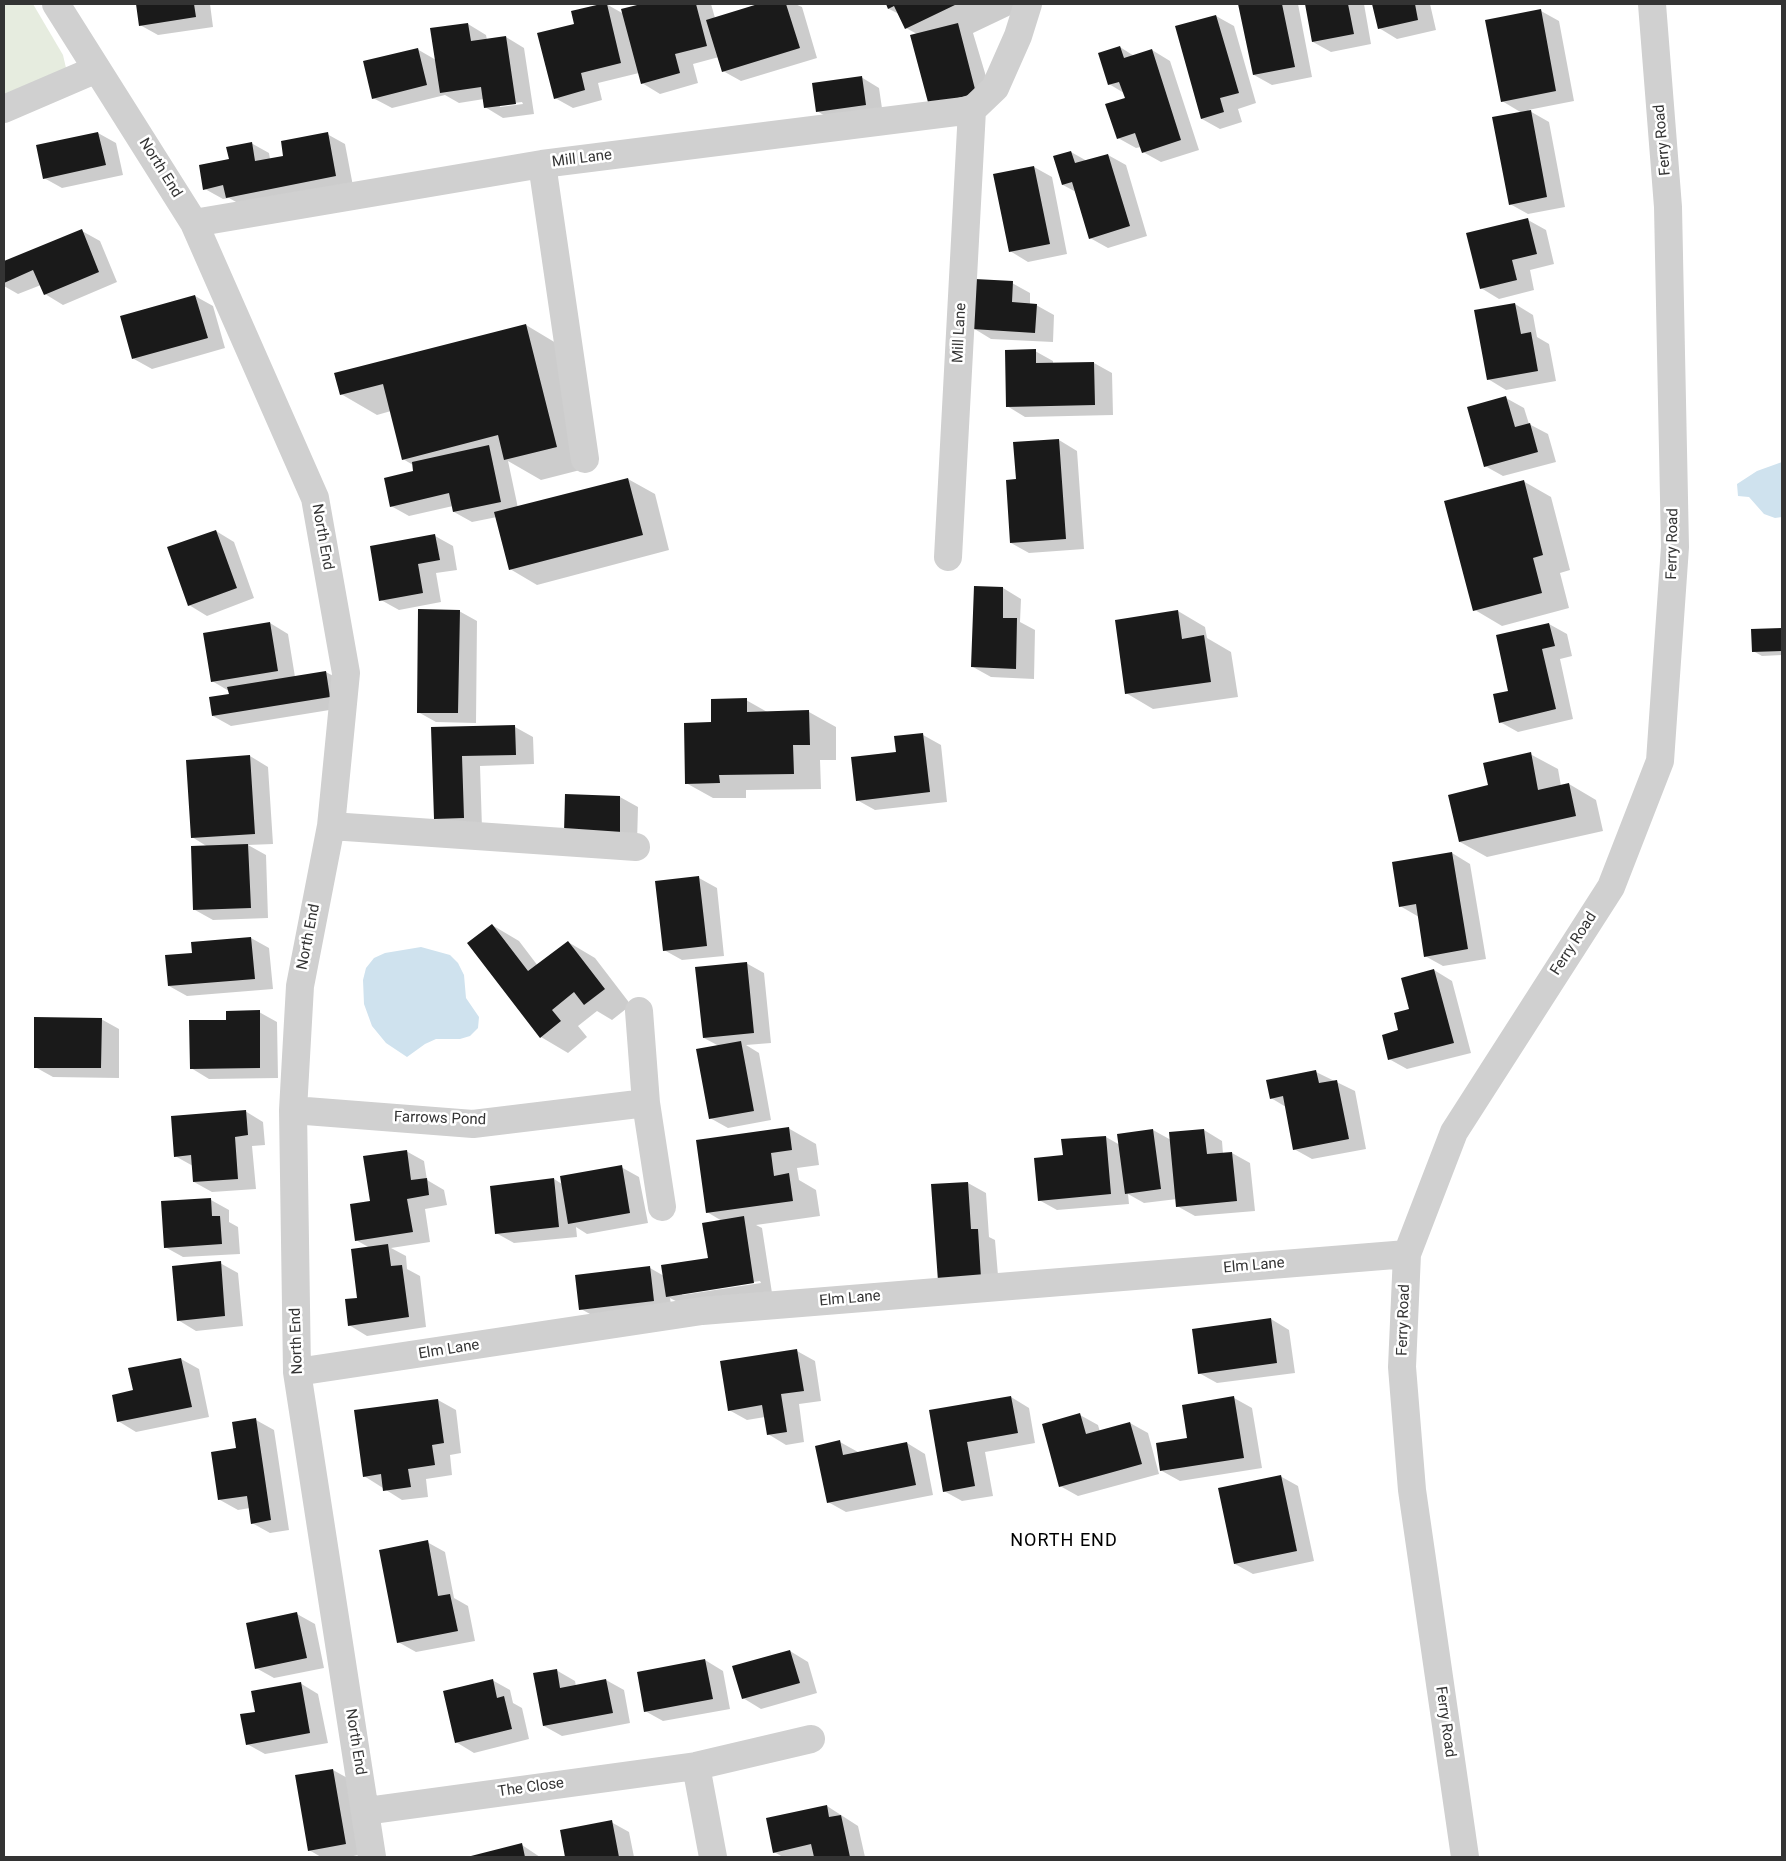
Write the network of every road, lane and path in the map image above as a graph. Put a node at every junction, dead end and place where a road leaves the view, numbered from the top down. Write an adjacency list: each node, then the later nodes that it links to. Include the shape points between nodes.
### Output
1 (56, 4): 4 (street, North End)
2 (1028, 4): 6 (street, via 995,88)
3 (1652, 4): 17 (street, Ferry Road, via 1668,207 1675,547 1660,761 1611,887 1454,1132)
4 (97, 69): 5 (street); 8 (street, North End)
5 (4, 109)
6 (972, 110): 7 (street, Mill Lane); 10 (street, Mill Lane)
7 (542, 164): 8 (street, Mill Lane); 9 (street)
8 (194, 223): 11 (street, North End, via 314,498 346,673)
9 (585, 459)
10 (948, 557)
11 (332, 826): 12 (street); 15 (street, North End, via 300,986)
12 (636, 847)
13 (639, 1011): 14 (street)
14 (646, 1102): 15 (street, Farrows Pond, via 473,1124); 16 (street)
15 (293, 1110): 18 (street, North End)
16 (662, 1207)
17 (1407, 1254): 18 (street, Elm Lane, via 702,1311); 24 (street, Ferry Road, via 1402,1367 1412,1490)
18 (297, 1372): 21 (street, North End)
19 (811, 1739): 20 (street, The Close)
20 (696, 1766): 21 (street, The Close); 23 (street)
21 (366, 1810): 22 (street, North End)
22 (372, 1857)
23 (713, 1857)
24 (1465, 1857)

